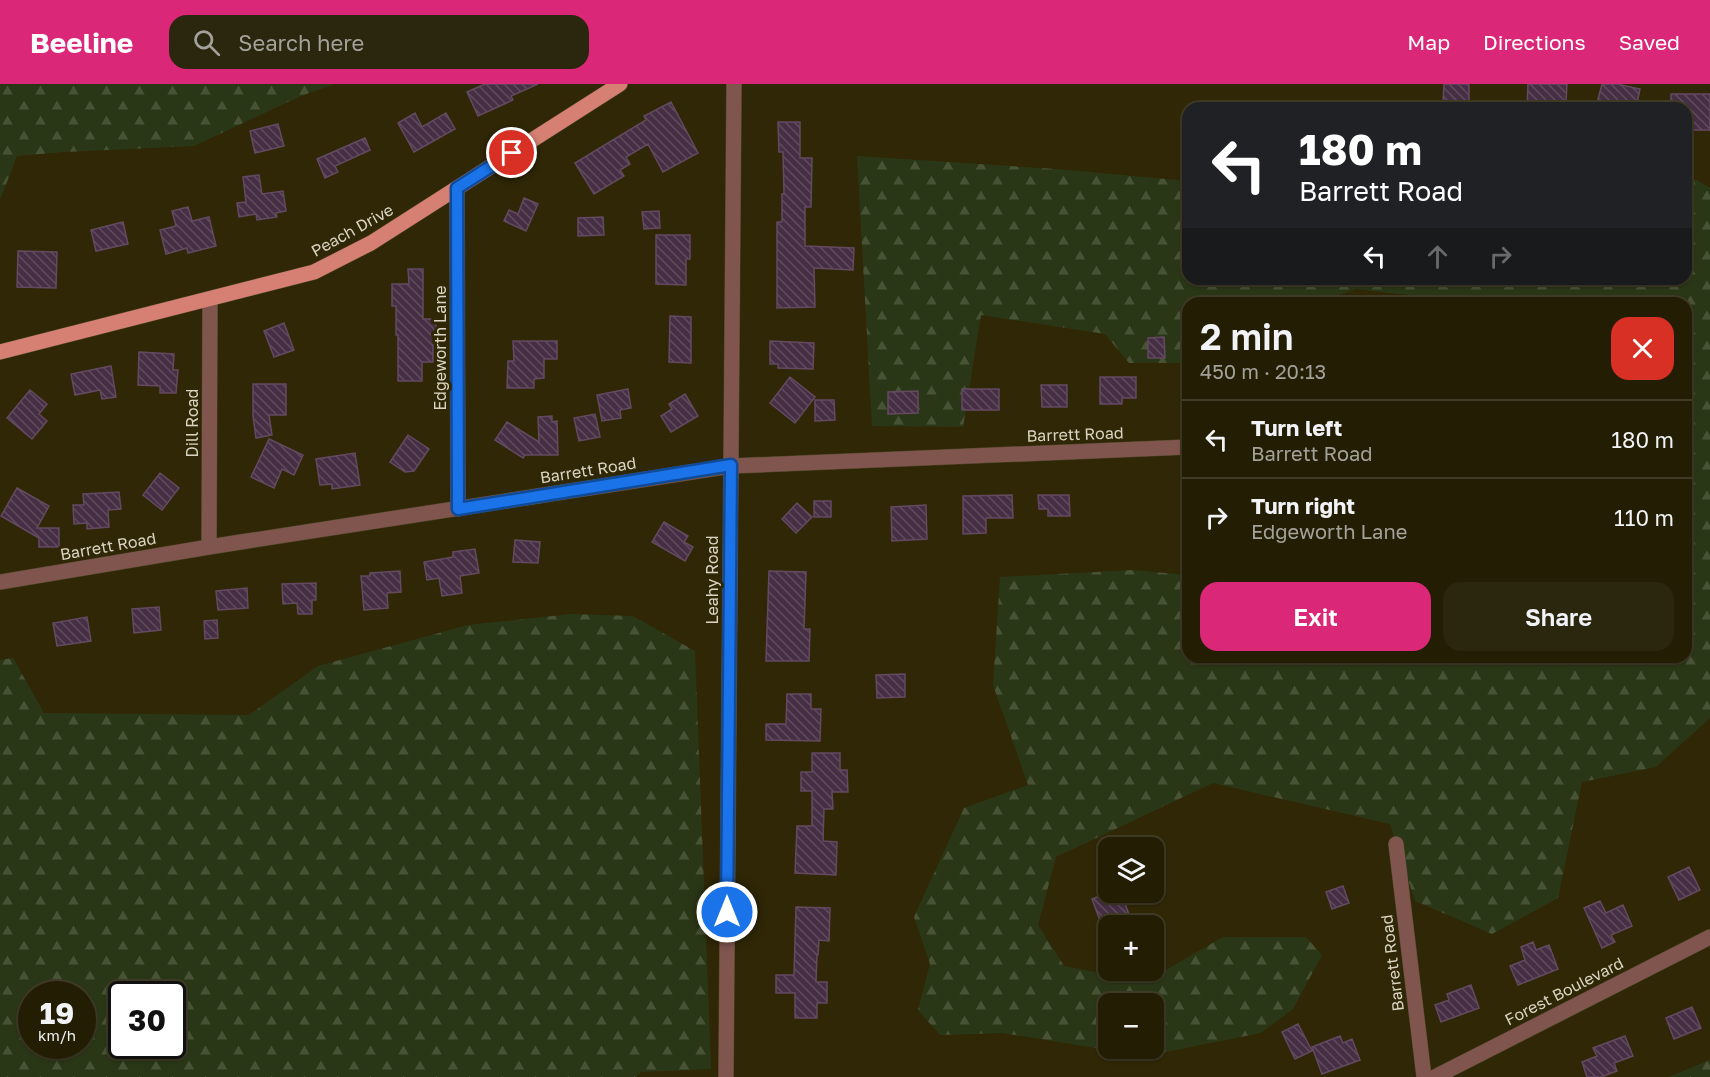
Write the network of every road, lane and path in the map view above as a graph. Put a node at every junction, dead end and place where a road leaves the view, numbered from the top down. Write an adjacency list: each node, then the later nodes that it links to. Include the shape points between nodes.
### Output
1 (620, 84): 3 (main road, Peach Drive)
2 (734, 84): 7 (street, Leahy Road)
3 (457, 188): 4 (main road, Peach Drive, via 371,243 314,272); 8 (street, Edgeworth Lane)
4 (210, 300): 5 (main road, Peach Drive); 9 (street, Dill Road)
5 (0, 352)
6 (1182, 447): 7 (street, Barrett Road)
7 (731, 465): 8 (street, Barrett Road); 13 (street, Leahy Road)
8 (458, 509): 9 (street, Barrett Road)
9 (209, 547): 10 (street, Barrett Road)
10 (0, 582)
11 (1396, 844): 14 (street, Barrett Road)
12 (1710, 938): 15 (street, Forest Boulevard)
13 (726, 1077)
14 (1424, 1077)
15 (1435, 1077)

